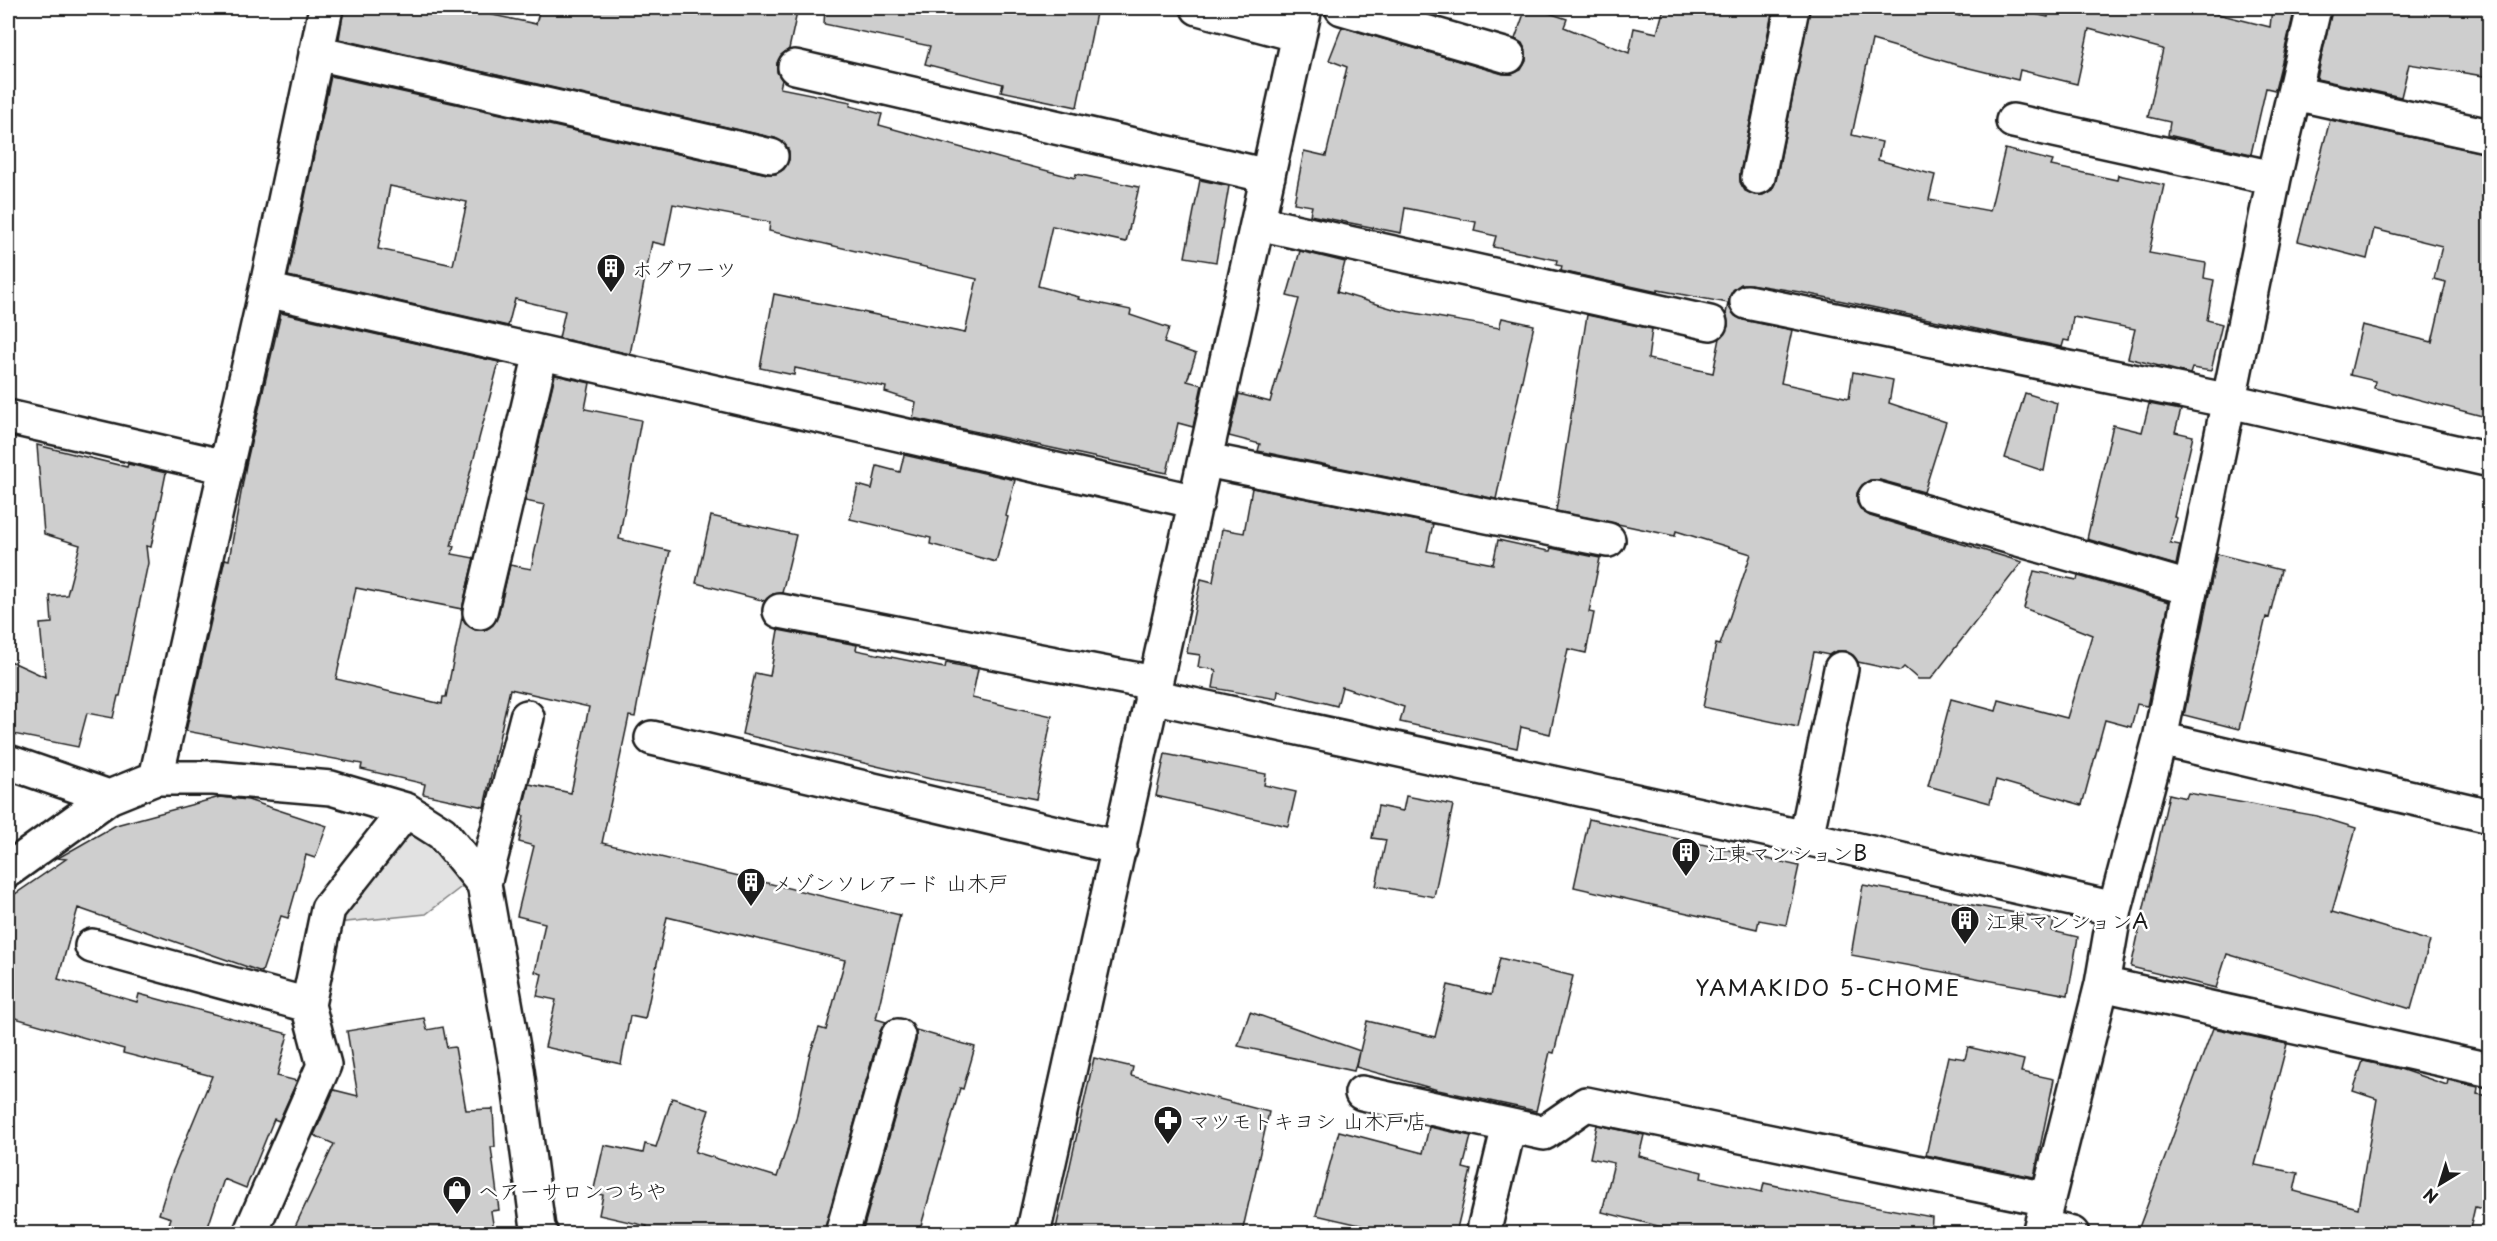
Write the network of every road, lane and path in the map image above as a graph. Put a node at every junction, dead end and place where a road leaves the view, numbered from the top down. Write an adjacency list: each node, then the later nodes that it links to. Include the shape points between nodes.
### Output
1 (326, 8): 7 (street)
2 (1198, 8): 6 (street)
3 (1342, 8): 8 (street)
4 (1792, 8): 15 (street)
5 (2314, 8): 10 (street)
6 (1302, 21): 14 (street)
7 (316, 52): 13 (street); 18 (street)
8 (1508, 56)
9 (795, 68): 14 (street)
10 (2294, 93): 12 (street); 16 (street)
11 (2013, 121): 16 (street)
12 (2490, 136)
13 (771, 156)
14 (1268, 176): 17 (street)
15 (1758, 177)
16 (2274, 178): 22 (street)
17 (1258, 223): 20 (street); 24 (street)
18 (266, 291): 21 (street); 26 (street)
19 (1747, 302): 22 (street)
20 (1710, 323)
21 (541, 353): 28 (street); 32 (street)
22 (2230, 401): 25 (street); 30 (street)
23 (8, 417): 26 (street)
24 (1206, 460): 28 (street); 29 (street)
25 (2490, 460)
26 (226, 467): 39 (street)
27 (1875, 498): 30 (street)
28 (1197, 502): 34 (street)
29 (1608, 540)
30 (2189, 588): 37 (street)
31 (780, 611): 34 (street)
32 (480, 612)
33 (1841, 669): 43 (street)
34 (1153, 690): 43 (street); 44 (street)
35 (527, 717): 46 (street)
36 (652, 738): 44 (street)
37 (2160, 739): 42 (street); 47 (street)
38 (8, 762): 40 (street)
39 (156, 778): 40 (street); 41 (street, via 214,778 332,788)
40 (109, 797): 45 (street)
41 (406, 810): 46 (street, via 442,833); 50 (street, via 328,909)
42 (2490, 816)
43 (1806, 838): 47 (street)
44 (1120, 848): 59 (street)
45 (8, 870)
46 (484, 884): 57 (street)
47 (2115, 909): 49 (street)
48 (92, 946): 50 (street)
49 (2102, 984): 52 (street); 55 (street)
50 (308, 1005): 56 (street, via 324,1065)
51 (898, 1036): 58 (street)
52 (2490, 1070)
53 (1362, 1093): 54 (street)
54 (1509, 1126): 55 (street, via 1544,1133 1587,1104); 60 (street)
55 (2042, 1220): 61 (street)
56 (250, 1233)
57 (541, 1233)
58 (842, 1233)
59 (1033, 1233)
60 (1483, 1233)
61 (2072, 1233)

